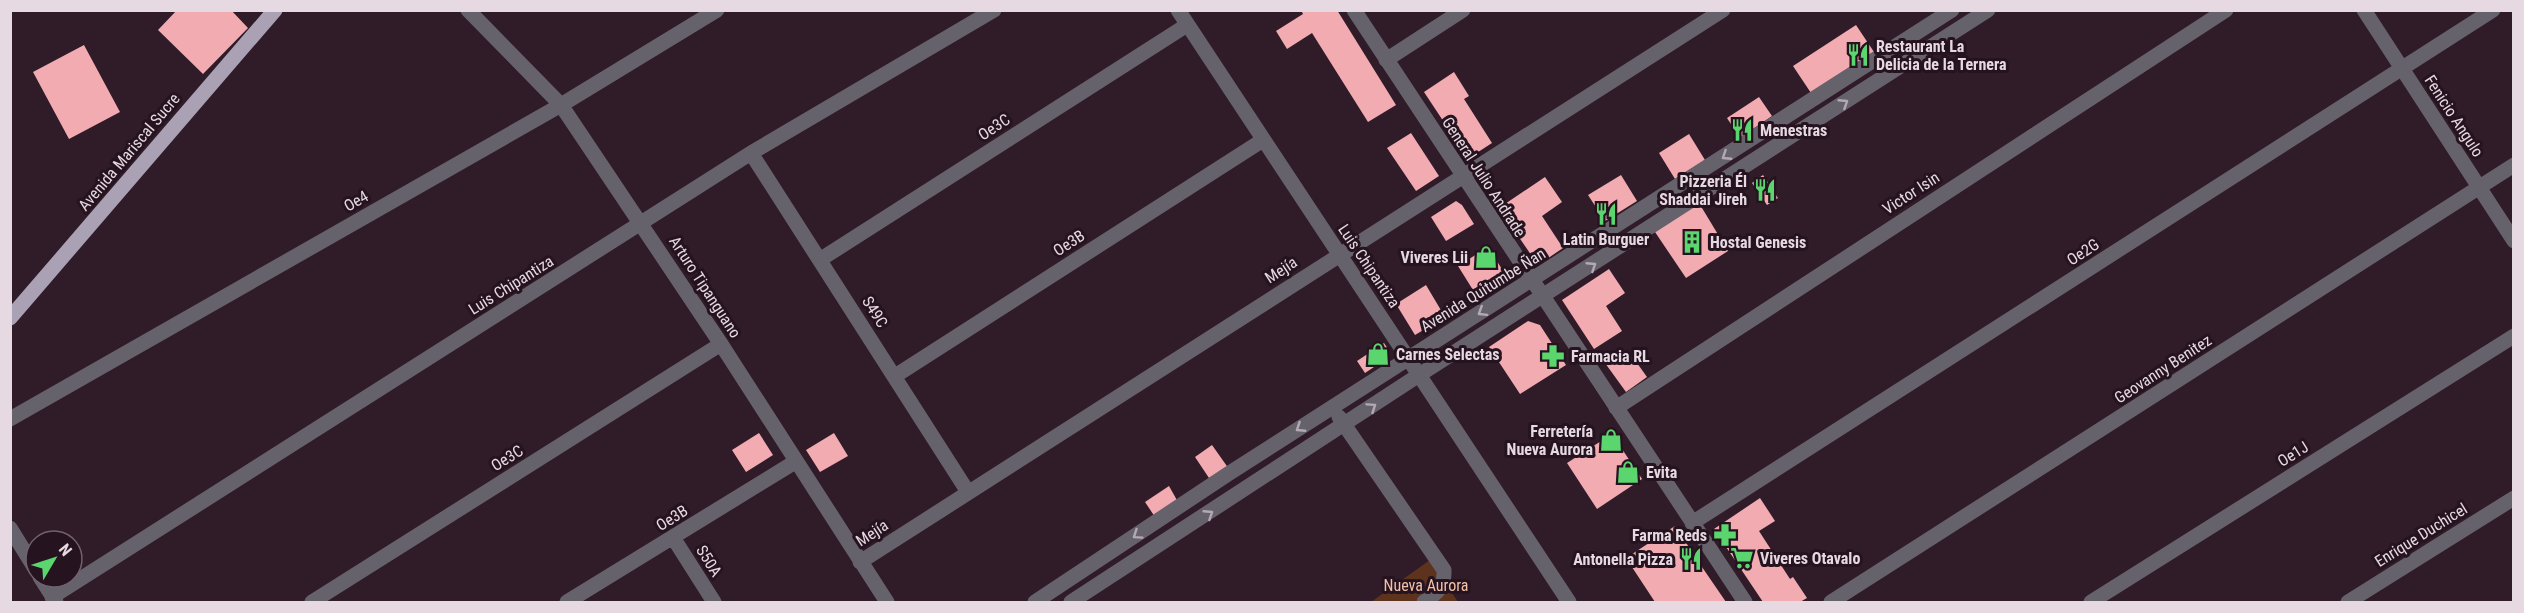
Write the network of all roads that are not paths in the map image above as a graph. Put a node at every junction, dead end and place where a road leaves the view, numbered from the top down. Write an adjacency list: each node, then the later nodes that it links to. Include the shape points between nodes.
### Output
1 (275, 10): 29 (main road, Avenida Mariscal Sucre)
2 (468, 10): 17 (street, Arturo Tipanguano)
3 (717, 10): 17 (street, Oe4)
4 (994, 10): 19 (street, Luis Chipantiza)
5 (1178, 10): 14 (street, Luis Chipantiza)
6 (1354, 10): 15 (street, General Julio Andrade)
7 (1463, 10): 15 (street)
8 (1723, 10): 21 (street, Mejía)
9 (1952, 10): 27 (street, Avenida Quitumbe Ñan, one-way to 27)
10 (1988, 10): 28 (street, one-way to 10)
11 (2226, 10): 36 (street, Victor Isin)
12 (2364, 10): 16 (street, Fenicio Angulo)
13 (2493, 10): 16 (street, Oe2G)
14 (1186, 25): 18 (street, Luis Chipantiza); 26 (street, Oe3C)
15 (1386, 60): 21 (street, General Julio Andrade)
16 (2402, 69): 22 (street, Fenicio Angulo); 42 (street, Oe2G)
17 (561, 105): 23 (street, Arturo Tipanguano); 37 (street, Oe4)
18 (1263, 140): 25 (street, Luis Chipantiza); 34 (street, Oe3B)
19 (751, 153): 23 (street, Luis Chipantiza); 26 (street, S49C)
20 (2514, 165): 22 (street, Geovanny Benitez)
21 (1462, 177): 25 (street, Mejía); 27 (street, General Julio Andrade)
22 (2479, 187): 24 (street, Fenicio Angulo); 57 (street, Geovanny Benitez)
23 (641, 223): 31 (street, Arturo Tipanguano); 47 (street, Luis Chipantiza)
24 (2514, 241)
25 (1339, 255): 32 (street, Luis Chipantiza); 40 (street, Mejía)
26 (821, 260): 34 (street, S49C)
27 (1531, 281): 28 (street, General Julio Andrade); 32 (street, Avenida Quitumbe Ñan, one-way to 32)
28 (1543, 298): 33 (street); 36 (street, General Julio Andrade)
29 (10, 318)
30 (2514, 336): 58 (street, Oe1J)
31 (722, 344): 39 (street, Arturo Tipanguano); 48 (street, Oe3C)
32 (1408, 359): 33 (street, Luis Chipantiza); 35 (street, Avenida Quitumbe Ñan)
33 (1419, 375): 38 (street, one-way to 33); 55 (street, Luis Chipantiza)
34 (895, 376): 40 (street, S49C)
35 (1332, 408): 38 (street); 52 (street, Avenida Quitumbe Ñan, one-way to 52)
36 (1616, 408): 42 (street, General Julio Andrade)
37 (10, 419)
38 (1345, 425): 53 (street, one-way to 38); 54 (street, via 1444,570 1445,582)
39 (795, 462): 44 (street, Oe3B); 46 (street, Arturo Tipanguano)
40 (968, 492): 46 (street, Mejía)
41 (2514, 498): 59 (street, Enrique Duchicel)
42 (1692, 523): 56 (street, General Julio Andrade)
43 (10, 528): 45 (street)
44 (674, 539): 49 (street, Oe3B); 50 (street, S50A)
45 (24, 551)
46 (860, 562): 51 (street, Arturo Tipanguano)
47 (54, 600)
48 (312, 603)
49 (567, 603)
50 (714, 603)
51 (886, 603)
52 (1035, 603)
53 (1071, 603)
54 (1424, 603)
55 (1569, 603)
56 (1745, 603)
57 (1832, 603)
58 (2091, 603)
59 (2348, 603)

